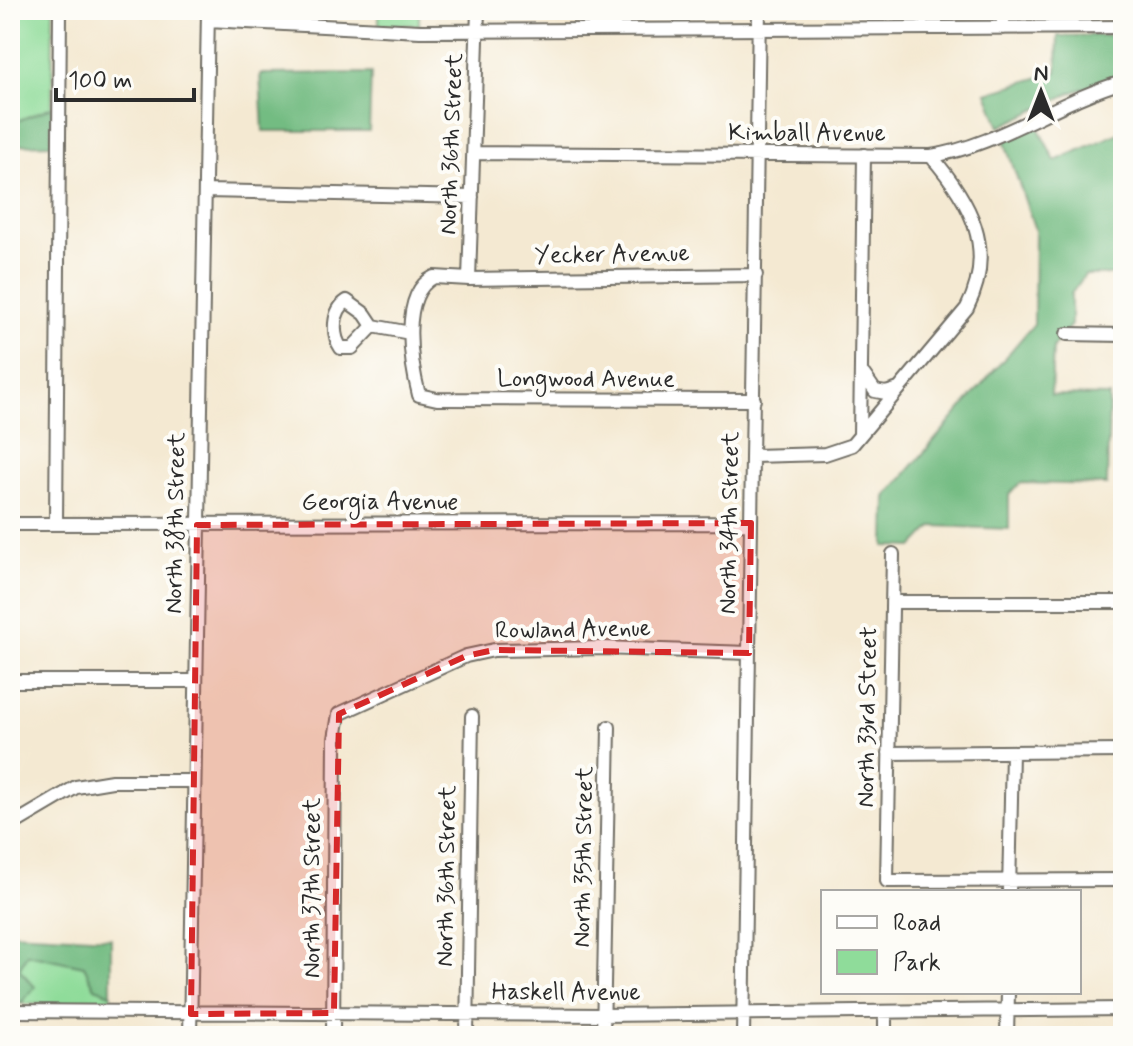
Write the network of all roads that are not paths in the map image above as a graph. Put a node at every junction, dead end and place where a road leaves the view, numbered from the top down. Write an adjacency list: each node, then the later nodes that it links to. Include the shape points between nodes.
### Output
1 (60, 10): 30 (street)
2 (478, 10): 9 (street, North 36th Street)
3 (759, 10): 8 (street, North 34th Street)
4 (1003, 10): 7 (street)
5 (208, 15): 9 (street); 15 (street, North 38th Street)
6 (1123, 27): 7 (street)
7 (1003, 28): 8 (street)
8 (758, 30): 9 (street); 12 (street, North 34th Street)
9 (478, 31): 11 (street, North 36th Street)
10 (1123, 82): 14 (street, Kimball Avenue, via 958,152)
11 (476, 153): 12 (street, Kimball Avenue); 16 (street, North 36th Street)
12 (757, 154): 13 (street, Kimball Avenue); 17 (street, North 34th Street)
13 (864, 155): 14 (street, Kimball Avenue); 23 (street)
14 (931, 156): 24 (street, via 961,191 976,227 977,285 952,330)
15 (206, 191): 16 (street); 31 (street, North 38th Street)
16 (472, 197): 18 (street, North 36th Street)
17 (756, 275): 18 (street, Yecker Avenue); 25 (street, North 34th Street)
18 (469, 279): 20 (street, via 424,281)
19 (373, 326): 20 (street)
20 (410, 333): 25 (street, Longwood Avenue, via 419,395 451,402)
21 (1067, 334): 22 (street)
22 (1123, 335)
23 (862, 372): 24 (street, via 875,391); 26 (street)
24 (902, 388): 26 (street)
25 (754, 400): 27 (street, North 34th Street)
26 (860, 435): 27 (street, via 840,452)
27 (753, 456): 28 (street, North 34th Street)
28 (751, 523): 31 (street, Georgia Avenue); 35 (street, North 34th Street)
29 (10, 524): 30 (street, Georgia Avenue)
30 (56, 524): 31 (street, Georgia Avenue)
31 (197, 525): 37 (street, North 38th Street)
32 (893, 554): 33 (street, North 33rd Street)
33 (892, 602): 34 (street); 43 (street, North 33rd Street)
34 (1123, 602)
35 (749, 653): 40 (street, Rowland Avenue, via 494,650 466,656 339,714); 54 (street, North 34th Street)
36 (10, 681): 37 (street)
37 (196, 681): 44 (street, North 38th Street)
38 (472, 716): 56 (street, North 36th Street)
39 (609, 727): 57 (street, North 35th Street)
40 (335, 739): 53 (street, North 37th Street)
41 (1123, 751): 42 (street)
42 (1012, 752): 43 (street); 47 (street)
43 (889, 753): 47 (street, North 33rd Street, via 887,881)
44 (193, 781): 45 (street, via 112,781 76,787); 55 (street, North 38th Street)
45 (10, 826)
46 (1123, 880): 47 (street)
47 (1009, 886)
48 (1008, 994): 50 (street)
49 (1123, 1009): 50 (street, Haskell Avenue)
50 (1007, 1010): 52 (street, Haskell Avenue); 64 (street)
51 (10, 1011): 55 (street, Haskell Avenue)
52 (885, 1012): 54 (street, Haskell Avenue); 63 (street)
53 (334, 1013): 55 (street, Haskell Avenue); 56 (street, Haskell Avenue); 59 (street, North 37th Street)
54 (744, 1013): 57 (street, Haskell Avenue); 62 (street, North 34th Street)
55 (191, 1014): 58 (street, North 38th Street)
56 (468, 1014): 57 (street, Haskell Avenue); 60 (street, North 36th Street)
57 (603, 1015): 61 (street, North 35th Street)
58 (190, 1036)
59 (333, 1036)
60 (467, 1036)
61 (603, 1036)
62 (743, 1036)
63 (885, 1036)
64 (1007, 1036)

